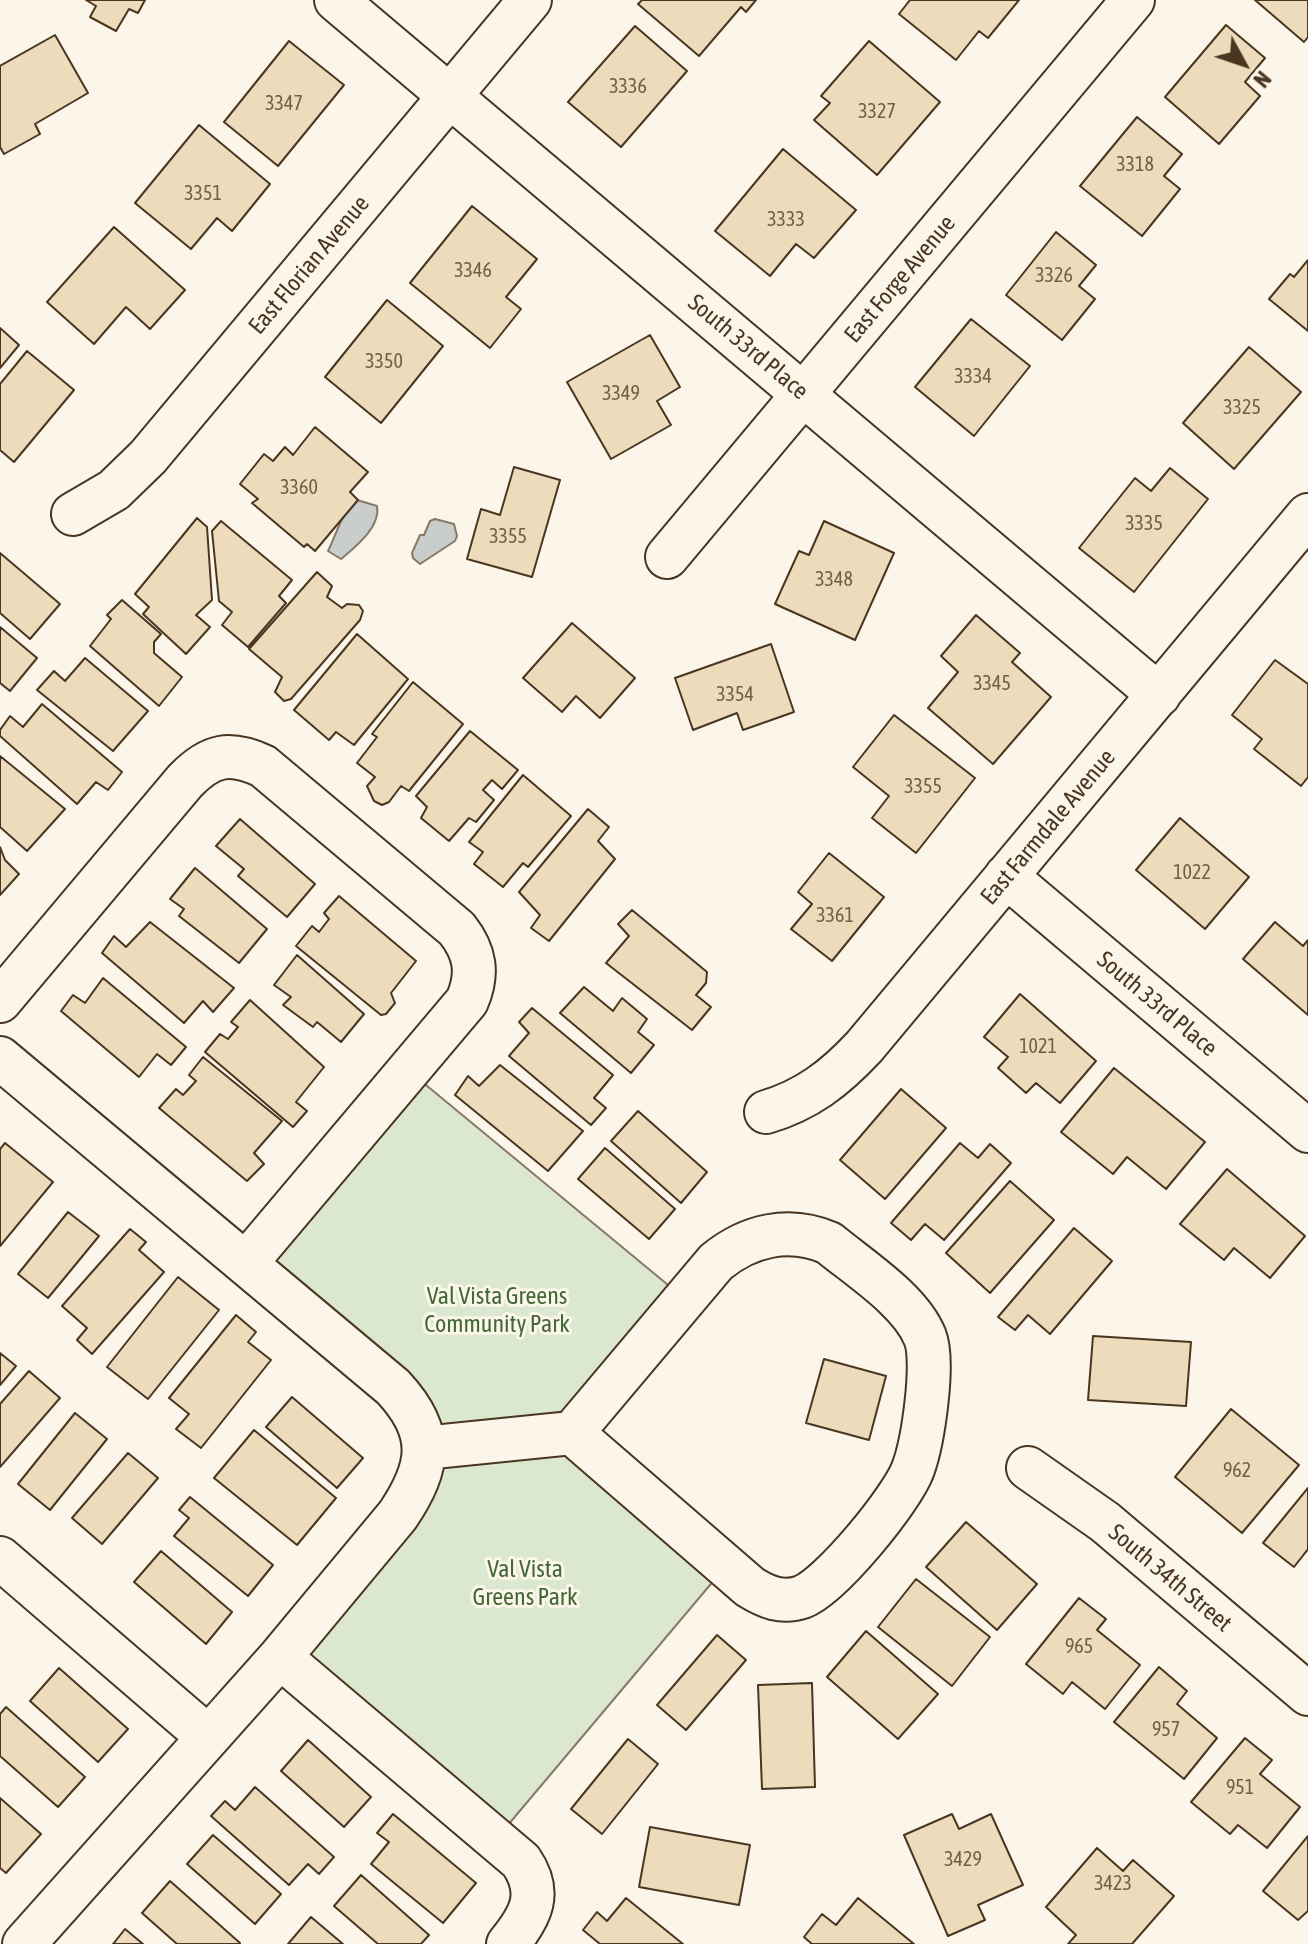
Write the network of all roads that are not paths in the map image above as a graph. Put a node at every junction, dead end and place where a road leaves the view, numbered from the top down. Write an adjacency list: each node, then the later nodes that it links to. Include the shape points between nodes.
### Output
1 (336, 0): 4 (street, South 33rd Place)
2 (530, 0): 4 (street, East Florian Avenue)
3 (1133, 0): 5 (street, East Forge Avenue)
4 (450, 96): 5 (street, South 33rd Place); 6 (street, East Florian Avenue, via 148,457 114,490)
5 (804, 394): 8 (street, East Forge Avenue); 9 (street, South 33rd Place)
6 (73, 514)
7 (1302, 533): 9 (street, East Farmdale Avenue)
8 (667, 557)
9 (1159, 695): 10 (street, East Farmdale Avenue)
10 (1006, 876): 13 (street, East Farmdale Avenue, via 844,1069 793,1104); 14 (street, South 33rd Place)
11 (0, 1001): 15 (street, via 198,767 231,756 263,766 457,929 473,957 475,972 467,1001)
12 (0, 1058): 15 (street)
13 (766, 1112)
14 (1308, 1131)
15 (246, 1263): 17 (street, via 408,1402)
16 (572, 1433): 16 (street, via 750,1587 789,1600 803,1597 828,1579 905,1486 918,1450 930,1355 915,1317 829,1243 813,1236 771,1235 731,1249 716,1262); 17 (street)
17 (424, 1448): 20 (street, via 423,1467 398,1515)
18 (1028, 1468): 21 (street, South 34th Street, via 1105,1522)
19 (0, 1558): 22 (street)
20 (280, 1657): 22 (street); 24 (street, via 521,1861 535,1891)
21 (1308, 1694)
22 (208, 1737): 23 (street)
23 (24, 1944)
24 (508, 1944)

